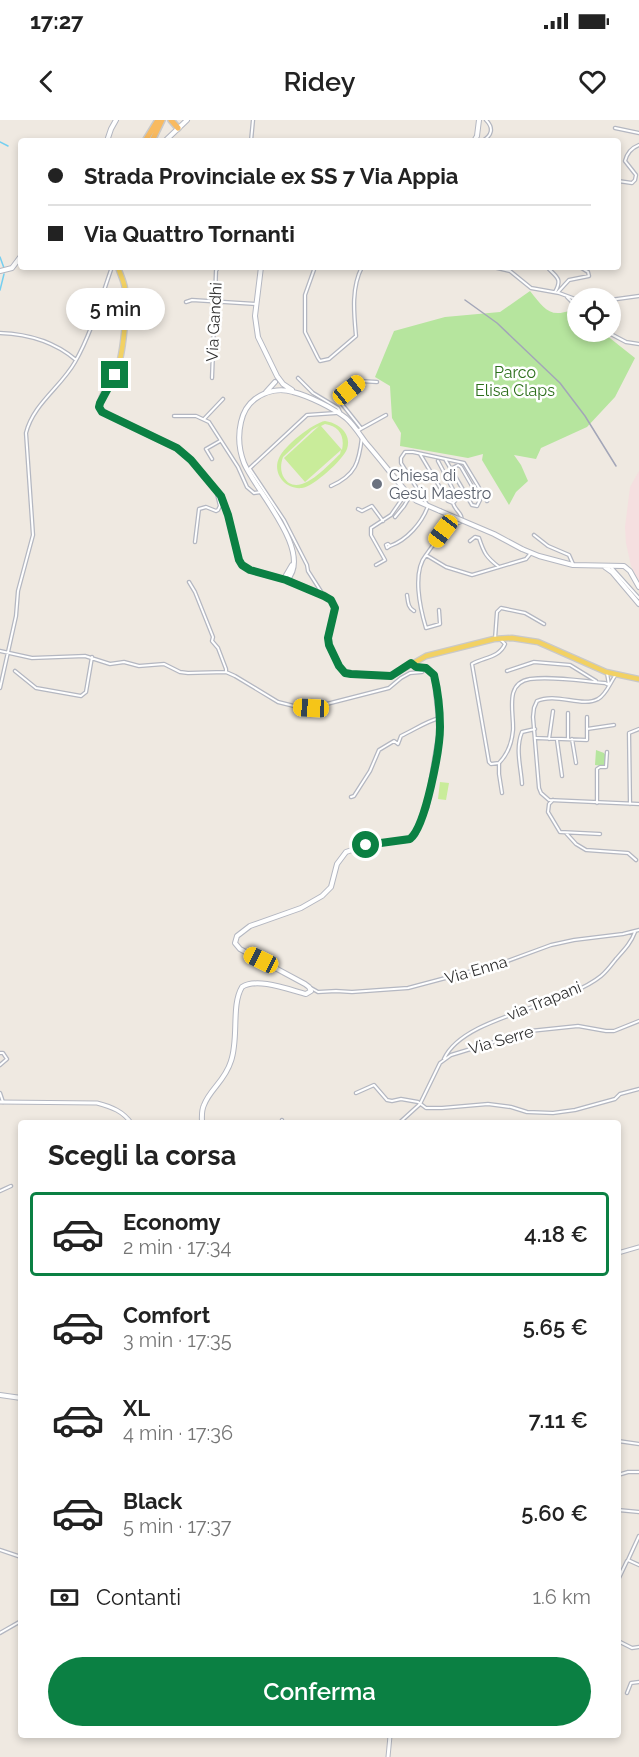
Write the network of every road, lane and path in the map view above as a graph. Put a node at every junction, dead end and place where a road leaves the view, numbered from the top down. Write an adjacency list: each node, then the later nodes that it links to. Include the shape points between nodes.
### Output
1 (116, 120): 11 (main road)
2 (160, 120): 12 (highway); 13 (highway)
3 (171, 120): 8 (highway)
4 (187, 120): 8 (main road)
5 (253, 120): 15 (street)
6 (479, 120): 16 (main road)
7 (486, 120): 17 (street, via 491,127)
8 (178, 128): 14 (main road)
9 (615, 128): 10 (street)
10 (639, 133)
11 (108, 138)
12 (147, 138)
13 (153, 138)
14 (168, 138)
15 (251, 138)
16 (476, 138)
17 (490, 138)
18 (639, 145): 19 (street, via 627,154 625,161 636,175 635,180)
19 (621, 181)
20 (18, 260): 30 (main road, via 12,268)
21 (111, 270): 41 (street)
22 (119, 270): 66 (main road, via 125,293 121,352 100,409 177,448)
23 (217, 270): 35 (street, Via Gandhi)
24 (261, 270): 37 (main road)
25 (314, 270): 26 (street, via 305,295 305,332 320,361 329,359 356,336 355,284)
26 (361, 270)
27 (507, 270): 31 (street, via 531,288)
28 (550, 270): 31 (street, via 559,279)
29 (585, 270): 31 (street, via 590,276 569,280)
30 (0, 271)
31 (556, 292): 32 (street)
32 (565, 295)
33 (639, 296): 34 (street)
34 (621, 298)
35 (214, 301): 36 (street); 37 (street); 43 (street, Via Gandhi)
36 (186, 303)
37 (256, 304): 42 (main road, via 258,336)
38 (0, 333): 41 (street, via 46,342)
39 (621, 339): 40 (street)
40 (639, 344)
41 (76, 360): 102 (street, via 42,402 26,434 33,535 18,591)
42 (274, 371): 45 (main road); 47 (main road)
43 (212, 378)
44 (298, 378): 52 (street, via 338,408)
45 (282, 382): 47 (main road); 48 (main road); 50 (main road)
46 (377, 382): 56 (street, via 360,381 338,399)
47 (274, 383): 48 (main road); 49 (main road)
48 (279, 390): 49 (main road); 50 (main road)
49 (265, 392): 63 (main road, via 249,405 241,422 240,445)
50 (295, 392): 52 (main road)
51 (223, 399): 55 (street)
52 (339, 414): 56 (main road); 63 (street, via 307,414)
53 (386, 415): 56 (street)
54 (174, 416): 55 (street)
55 (204, 419): 58 (street, via 216,430)
56 (359, 430): 57 (main road)
57 (362, 437): 65 (street, via 356,466); 68 (main road)
58 (220, 441): 60 (street, via 206,449); 67 (street, via 251,492)
59 (420, 454): 61 (street); 70 (street, via 448,501); 71 (street, via 405,452 401,463)
60 (212, 459)
61 (445, 459): 64 (street); 69 (street, via 465,464)
62 (438, 461): 70 (street, via 457,497)
63 (249, 469): 67 (main road); 94 (street, via 284,520)
64 (451, 469): 64 (street, via 472,505 477,506 480,500 461,467)
65 (331, 486)
66 (218, 491): 77 (street, via 218,510 199,509); 88 (main road, via 240,563)
67 (261, 492): 87 (main road, via 292,548 294,561)
68 (408, 494): 71 (main road); 73 (street); 74 (street)
69 (487, 501)
70 (453, 503): 80 (street, via 461,522 443,531)
71 (428, 506): 78 (street, via 415,527); 79 (main road, bridge)
72 (358, 510): 74 (street, via 372,506)
73 (395, 517)
74 (383, 521): 82 (street, via 371,528 385,560)
75 (534, 535): 83 (street, via 569,555)
76 (470, 541): 81 (street, via 479,538)
77 (195, 542)
78 (390, 546)
79 (531, 553): 83 (main road); 85 (street, via 526,559)
80 (426, 555): 86 (street, via 465,573); 97 (street, via 418,570 426,628 440,624)
81 (489, 559): 85 (street); 86 (street)
82 (376, 565)
83 (573, 566): 84 (main road)
84 (606, 566): 92 (main road, via 628,568); 95 (street, via 612,567); 96 (main road)
85 (499, 567): 86 (street)
86 (489, 569)
87 (290, 572): 88 (main road); 89 (main road); 91 (main road)
88 (270, 576): 89 (main road)
89 (286, 580): 91 (main road)
90 (189, 582): 110 (street)
91 (295, 585): 94 (main road)
92 (639, 587)
93 (407, 595): 98 (street)
94 (324, 596): 104 (main road, via 335,608 329,645 345,673 391,676)
95 (639, 598)
96 (639, 603)
97 (439, 610)
98 (414, 611)
99 (544, 624): 100 (street, via 525,613 501,608 497,612)
100 (497, 639): 104 (main road); 111 (main road, via 538,642); 130 (street, via 504,644 502,650 472,664 472,670 489,762)
101 (0, 651): 102 (street)
102 (8, 653): 103 (street, via 32,658); 105 (street)
103 (92, 657): 108 (street, via 86,692 81,696 36,688); 110 (street, via 110,664 164,664 188,673)
104 (411, 663): 106 (main road)
105 (4, 667): 107 (street); 116 (street)
106 (426, 668): 110 (street, via 410,673 389,688 311,708 278,702); 120 (main road, via 434,675)
107 (0, 669)
108 (15, 671)
109 (507, 671): 114 (street, via 534,663 570,665)
110 (225, 672)
111 (606, 672): 112 (main road); 115 (street)
112 (616, 675): 113 (main road); 115 (street)
113 (639, 678)
114 (598, 682): 115 (street); 130 (street, via 545,678 519,684 511,701 513,726 509,747)
115 (609, 685): 122 (street, via 597,699 537,701 533,712)
116 (0, 688)
117 (553, 711): 126 (street)
118 (568, 712): 127 (street)
119 (587, 717): 123 (street)
120 (439, 718): 135 (street, via 401,736 398,744 394,741 382,747); 145 (main road, via 427,806 415,835 346,852 337,864 332,887 322,896 250,926 236,938 240,949)
121 (614, 725): 123 (street)
122 (535, 729): 125 (street); 133 (street, via 522,732 519,738)
123 (587, 729): 127 (street, via 587,740)
124 (639, 729): 138 (street, via 629,733)
125 (536, 738): 126 (street); 136 (street, via 541,793)
126 (549, 739): 128 (street)
127 (570, 739): 128 (street); 131 (street)
128 (557, 740): 132 (street)
129 (607, 752): 137 (street, via 606,767 597,769)
130 (499, 764): 134 (street)
131 (576, 764)
132 (562, 776)
133 (522, 784)
134 (502, 793)
135 (351, 797)
136 (553, 800): 137 (street); 140 (street, via 549,815)
137 (597, 802): 138 (street)
138 (630, 804): 139 (street)
139 (639, 804)
140 (566, 833): 141 (street); 142 (street, via 586,850 628,853)
141 (600, 834)
142 (636, 861)
143 (639, 930): 144 (street, Via Enna)
144 (635, 932): 145 (street, Via Enna, via 551,945 502,963 408,988 352,992 318,992); 148 (street, via Trapani, via 601,976 549,1002 467,1034 456,1041)
145 (311, 988): 156 (main road, via 306,994 268,985 249,984 241,988 232,1060 224,1078 204,1103)
146 (639, 1022): 148 (street, Via Serre, via 606,1031 578,1026 530,1031)
147 (0, 1053): 149 (street, via 7,1059)
148 (444, 1059): 154 (street)
149 (0, 1065)
150 (639, 1089): 154 (street, via 615,1099 553,1113 488,1104 442,1108)
151 (0, 1093): 153 (street)
152 (356, 1093): 154 (street, via 374,1085 390,1101 401,1099)
153 (1, 1102): 155 (street, via 97,1103 122,1112)
154 (420, 1104): 157 (street)
155 (129, 1120)
156 (202, 1120)
157 (402, 1120)
158 (11, 1186): 159 (street)
159 (0, 1191)
160 (639, 1247): 161 (street)
161 (621, 1252)
162 (0, 1395): 163 (main road)
163 (18, 1398)
164 (621, 1441): 165 (street)
165 (639, 1444)
166 (639, 1472): 167 (street)
167 (621, 1473)
168 (621, 1510): 169 (street)
169 (639, 1512)
170 (639, 1536): 173 (street)
171 (0, 1550): 172 (street)
172 (18, 1556)
173 (628, 1560): 174 (street); 175 (street)
174 (639, 1565)
175 (621, 1574)
176 (18, 1623): 177 (street)
177 (0, 1633)
178 (621, 1643): 179 (street)
179 (639, 1647)
180 (639, 1683): 181 (street, via 631,1683)
181 (627, 1693)
182 (390, 1738): 183 (street)
183 (388, 1757)

